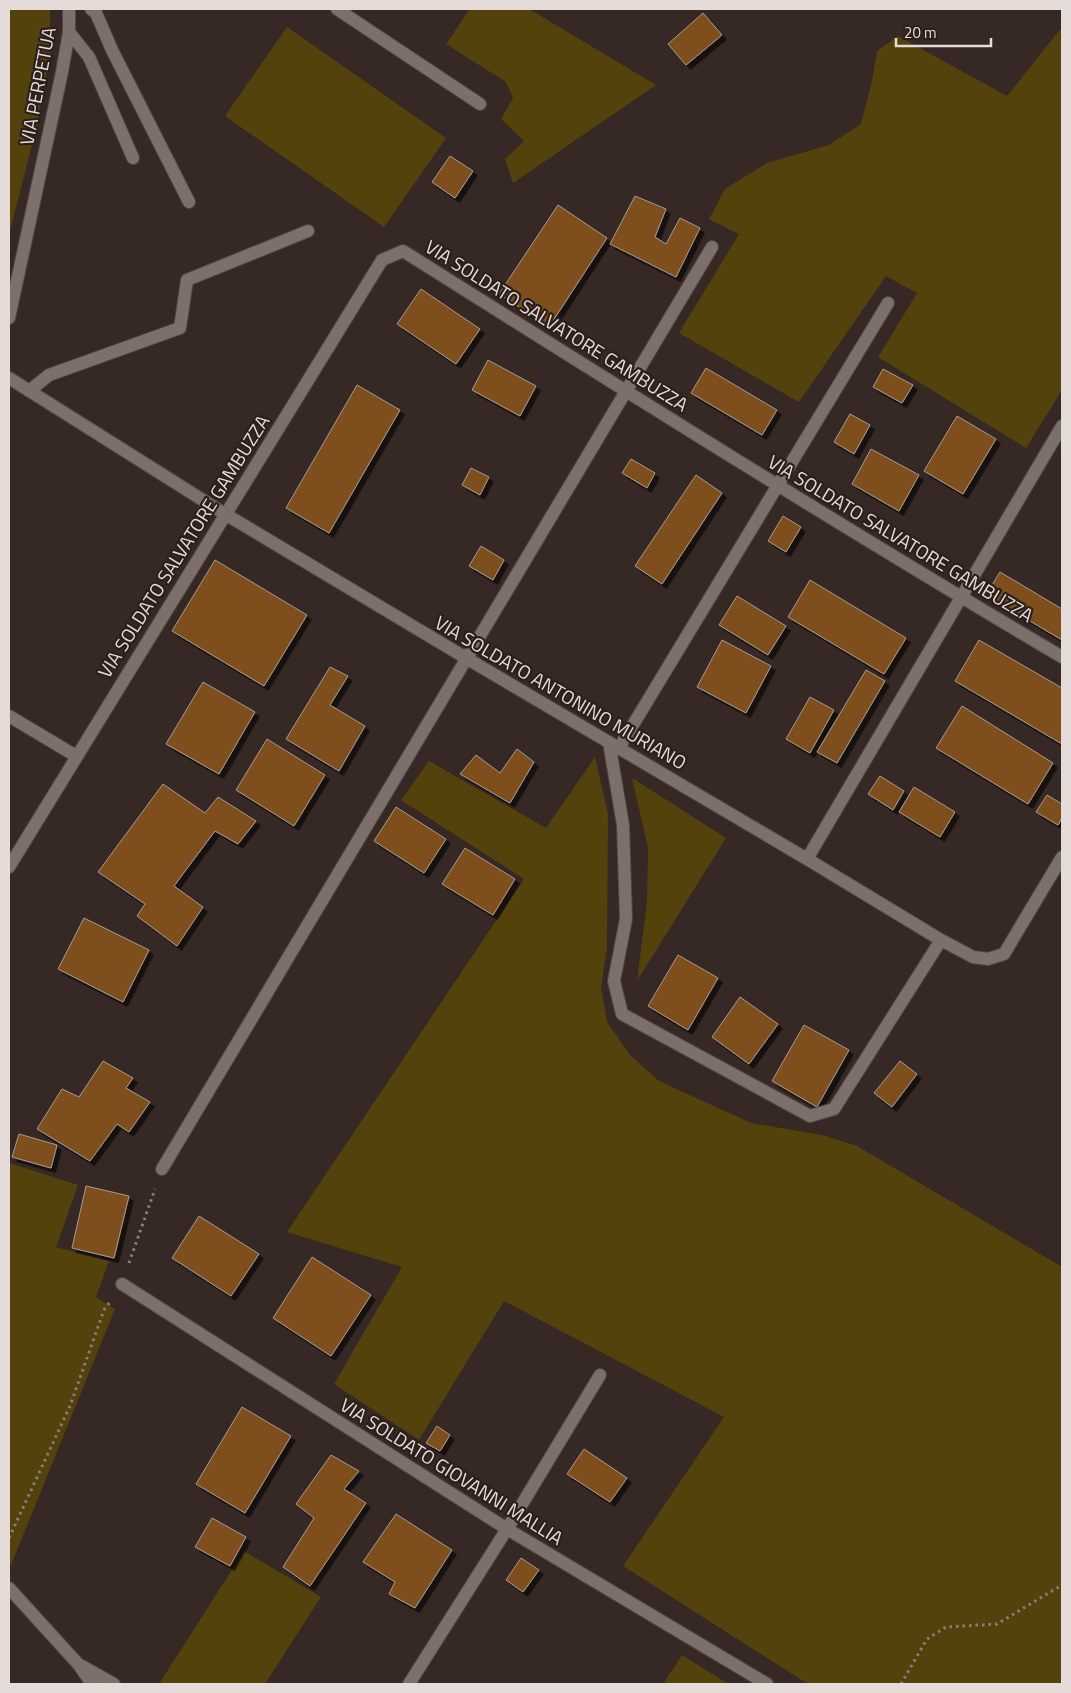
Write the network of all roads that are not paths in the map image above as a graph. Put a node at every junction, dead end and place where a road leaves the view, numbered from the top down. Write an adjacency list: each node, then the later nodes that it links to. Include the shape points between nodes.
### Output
1 (69, 9): 4 (street, VIA PERPETUA)
2 (91, 9): 7 (street, via 96,13)
3 (337, 9): 5 (street)
4 (69, 32): 6 (street, via 88,57); 11 (street, VIA PERPETUA)
5 (480, 104)
6 (133, 158)
7 (188, 202)
8 (308, 231): 13 (street, via 187,280 180,328 50,375)
9 (712, 247): 14 (street)
10 (888, 304): 16 (street)
11 (9, 318)
12 (9, 378): 13 (street, VIA SOLDATO ANTONINO MURIANO)
13 (29, 391): 17 (street, VIA SOLDATO ANTONINO MURIANO)
14 (625, 391): 16 (street, VIA SOLDATO SALVATORE GAMBUZZA); 17 (street, VIA SOLDATO SALVATORE GAMBUZZA, via 403,251 382,260); 19 (street)
15 (1062, 426): 18 (street)
16 (777, 485): 18 (street, VIA SOLDATO SALVATORE GAMBUZZA); 22 (street)
17 (225, 514): 19 (street, VIA SOLDATO ANTONINO MURIANO); 23 (street, VIA SOLDATO SALVATORE GAMBUZZA)
18 (961, 598): 20 (street, VIA SOLDATO SALVATORE GAMBUZZA); 25 (street)
19 (466, 658): 22 (street, VIA SOLDATO ANTONINO MURIANO); 28 (street)
20 (1062, 658)
21 (9, 716): 23 (street)
22 (614, 745): 25 (street, VIA SOLDATO ANTONINO MURIANO); 27 (street, via 623,825 626,919 614,981 622,1014 810,1116 834,1109)
23 (76, 756): 26 (street, VIA SOLDATO SALVATORE GAMBUZZA)
24 (1062, 857): 27 (street, VIA SOLDATO ANTONINO MURIANO, via 1004,954 988,959 973,957)
25 (807, 859): 27 (street, VIA SOLDATO ANTONINO MURIANO)
26 (9, 867)
27 (940, 940)
28 (162, 1169)
29 (122, 1284): 31 (street, VIA SOLDATO GIOVANNI MALLIA)
30 (600, 1375): 31 (street)
31 (507, 1529): 36 (street); 37 (street, VIA SOLDATO GIOVANNI MALLIA)
32 (9, 1588): 33 (street)
33 (79, 1665): 34 (street); 35 (street)
34 (92, 1684)
35 (114, 1684)
36 (409, 1684)
37 (766, 1684)

